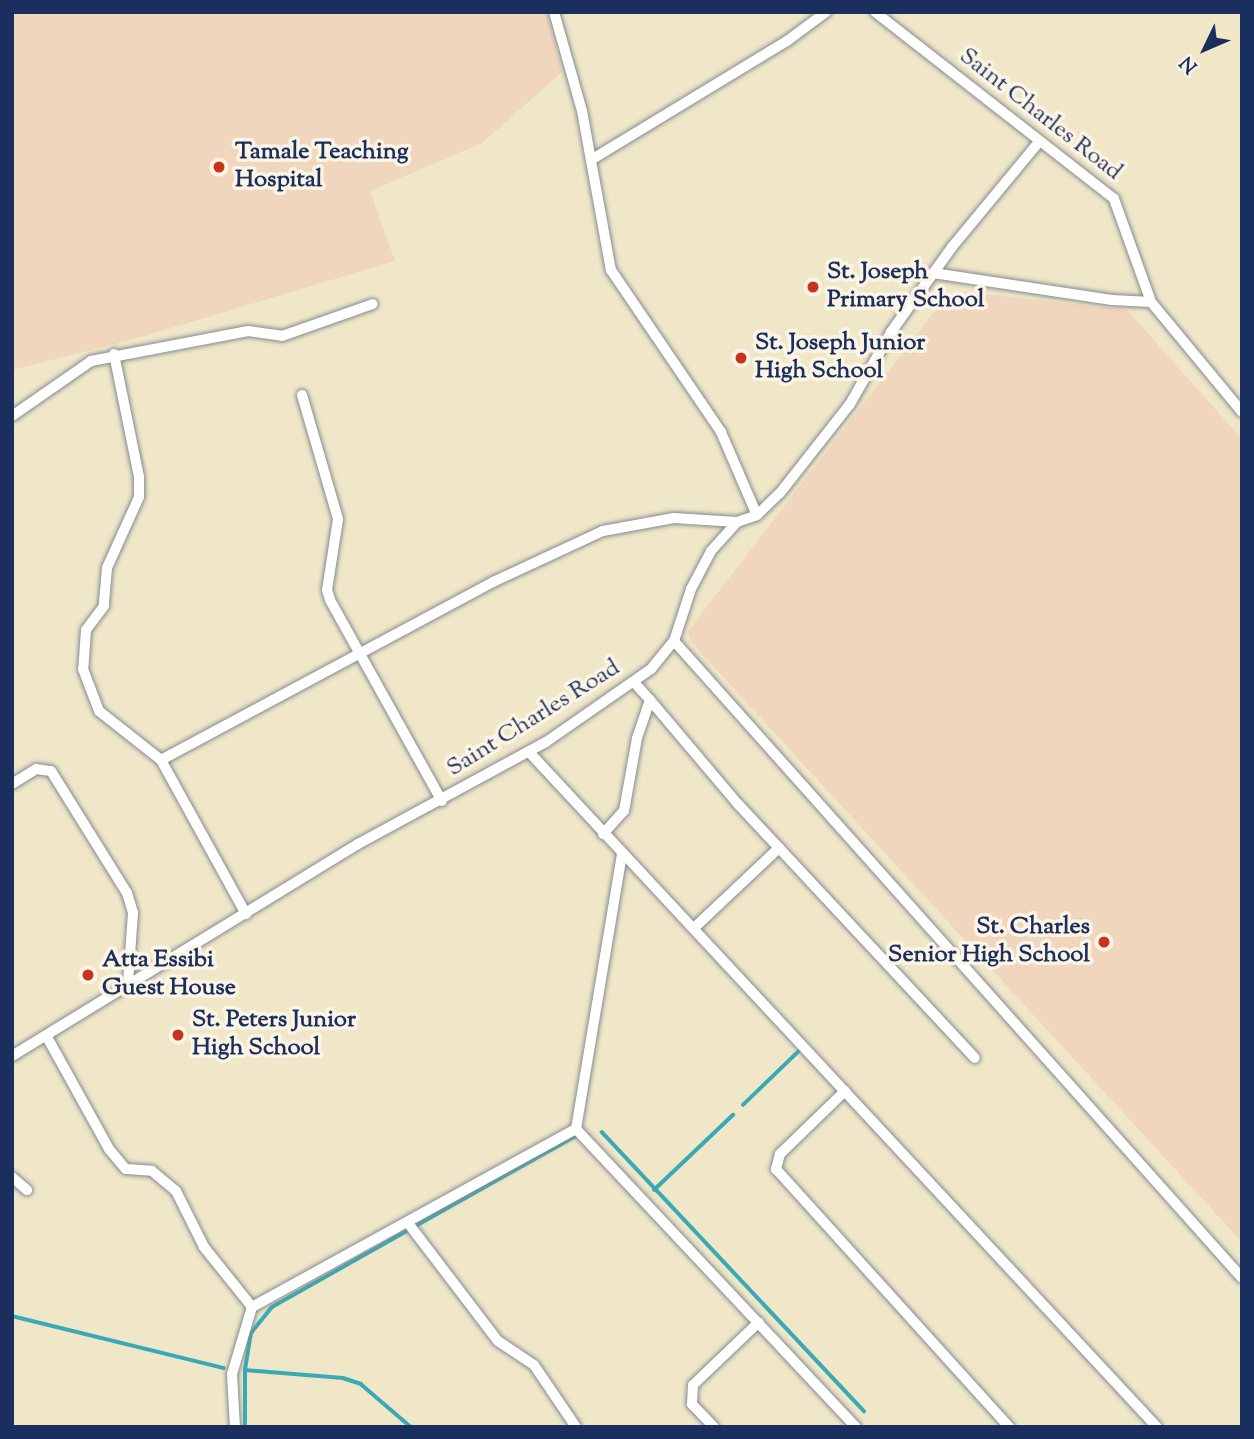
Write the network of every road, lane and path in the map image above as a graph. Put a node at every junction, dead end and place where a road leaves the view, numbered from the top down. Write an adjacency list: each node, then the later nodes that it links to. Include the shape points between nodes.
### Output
1 (554, 12): 5 (street)
2 (826, 12): 5 (street, via 776,48)
3 (875, 12): 4 (street, Saint Charles Road)
4 (1039, 142): 6 (street); 7 (street, Saint Charles Road, via 1114,199)
5 (591, 160): 13 (street, via 611,270 721,432)
6 (933, 273): 7 (street); 13 (street, via 891,332 850,404 770,506)
7 (1151, 302): 11 (street, Saint Charles Road)
8 (373, 304): 9 (street, via 282,336 260,330)
9 (114, 354): 12 (street, via 91,361); 20 (street, via 139,497 107,568 104,606 86,630 83,668 99,711)
10 (302, 394): 16 (street, via 338,519 327,590)
11 (1242, 412)
12 (12, 416)
13 (757, 515): 14 (street)
14 (737, 522): 15 (street, Saint Charles Road, via 699,571); 16 (street, via 674,518 603,531)
15 (674, 641): 17 (street, Saint Charles Road); 37 (street)
16 (358, 653): 20 (street); 22 (street)
17 (634, 682): 18 (street); 19 (street, Saint Charles Road)
18 (650, 700): 23 (street, via 637,737 624,811); 24 (street)
19 (528, 751): 22 (street, Saint Charles Road); 23 (street)
20 (161, 760): 26 (street)
21 (12, 784): 28 (street, via 36,769 51,771 127,892 133,913)
22 (442, 801): 26 (street, Saint Charles Road, via 358,844)
23 (603, 834): 25 (street)
24 (779, 848): 27 (street); 31 (street)
25 (622, 854): 27 (street); 33 (street)
26 (246, 914): 28 (street, Saint Charles Road)
27 (694, 928): 32 (street)
28 (128, 983): 29 (street, Saint Charles Road)
29 (47, 1037): 30 (street, Saint Charles Road); 38 (street, via 109,1149 126,1169 152,1171 176,1191 204,1247)
30 (12, 1056)
31 (975, 1058)
32 (845, 1091): 44 (street, via 780,1154 776,1169); 45 (street)
33 (576, 1129): 36 (street); 39 (street)
34 (12, 1177): 35 (street)
35 (27, 1189)
36 (408, 1223): 38 (street); 41 (street, via 498,1340 534,1365)
37 (1242, 1278)
38 (252, 1307): 40 (street, via 232,1374)
39 (758, 1322): 42 (street, via 693,1385 692,1404); 43 (street)
40 (235, 1427)
41 (576, 1427)
42 (714, 1427)
43 (856, 1427)
44 (1009, 1427)
45 (1157, 1427)

